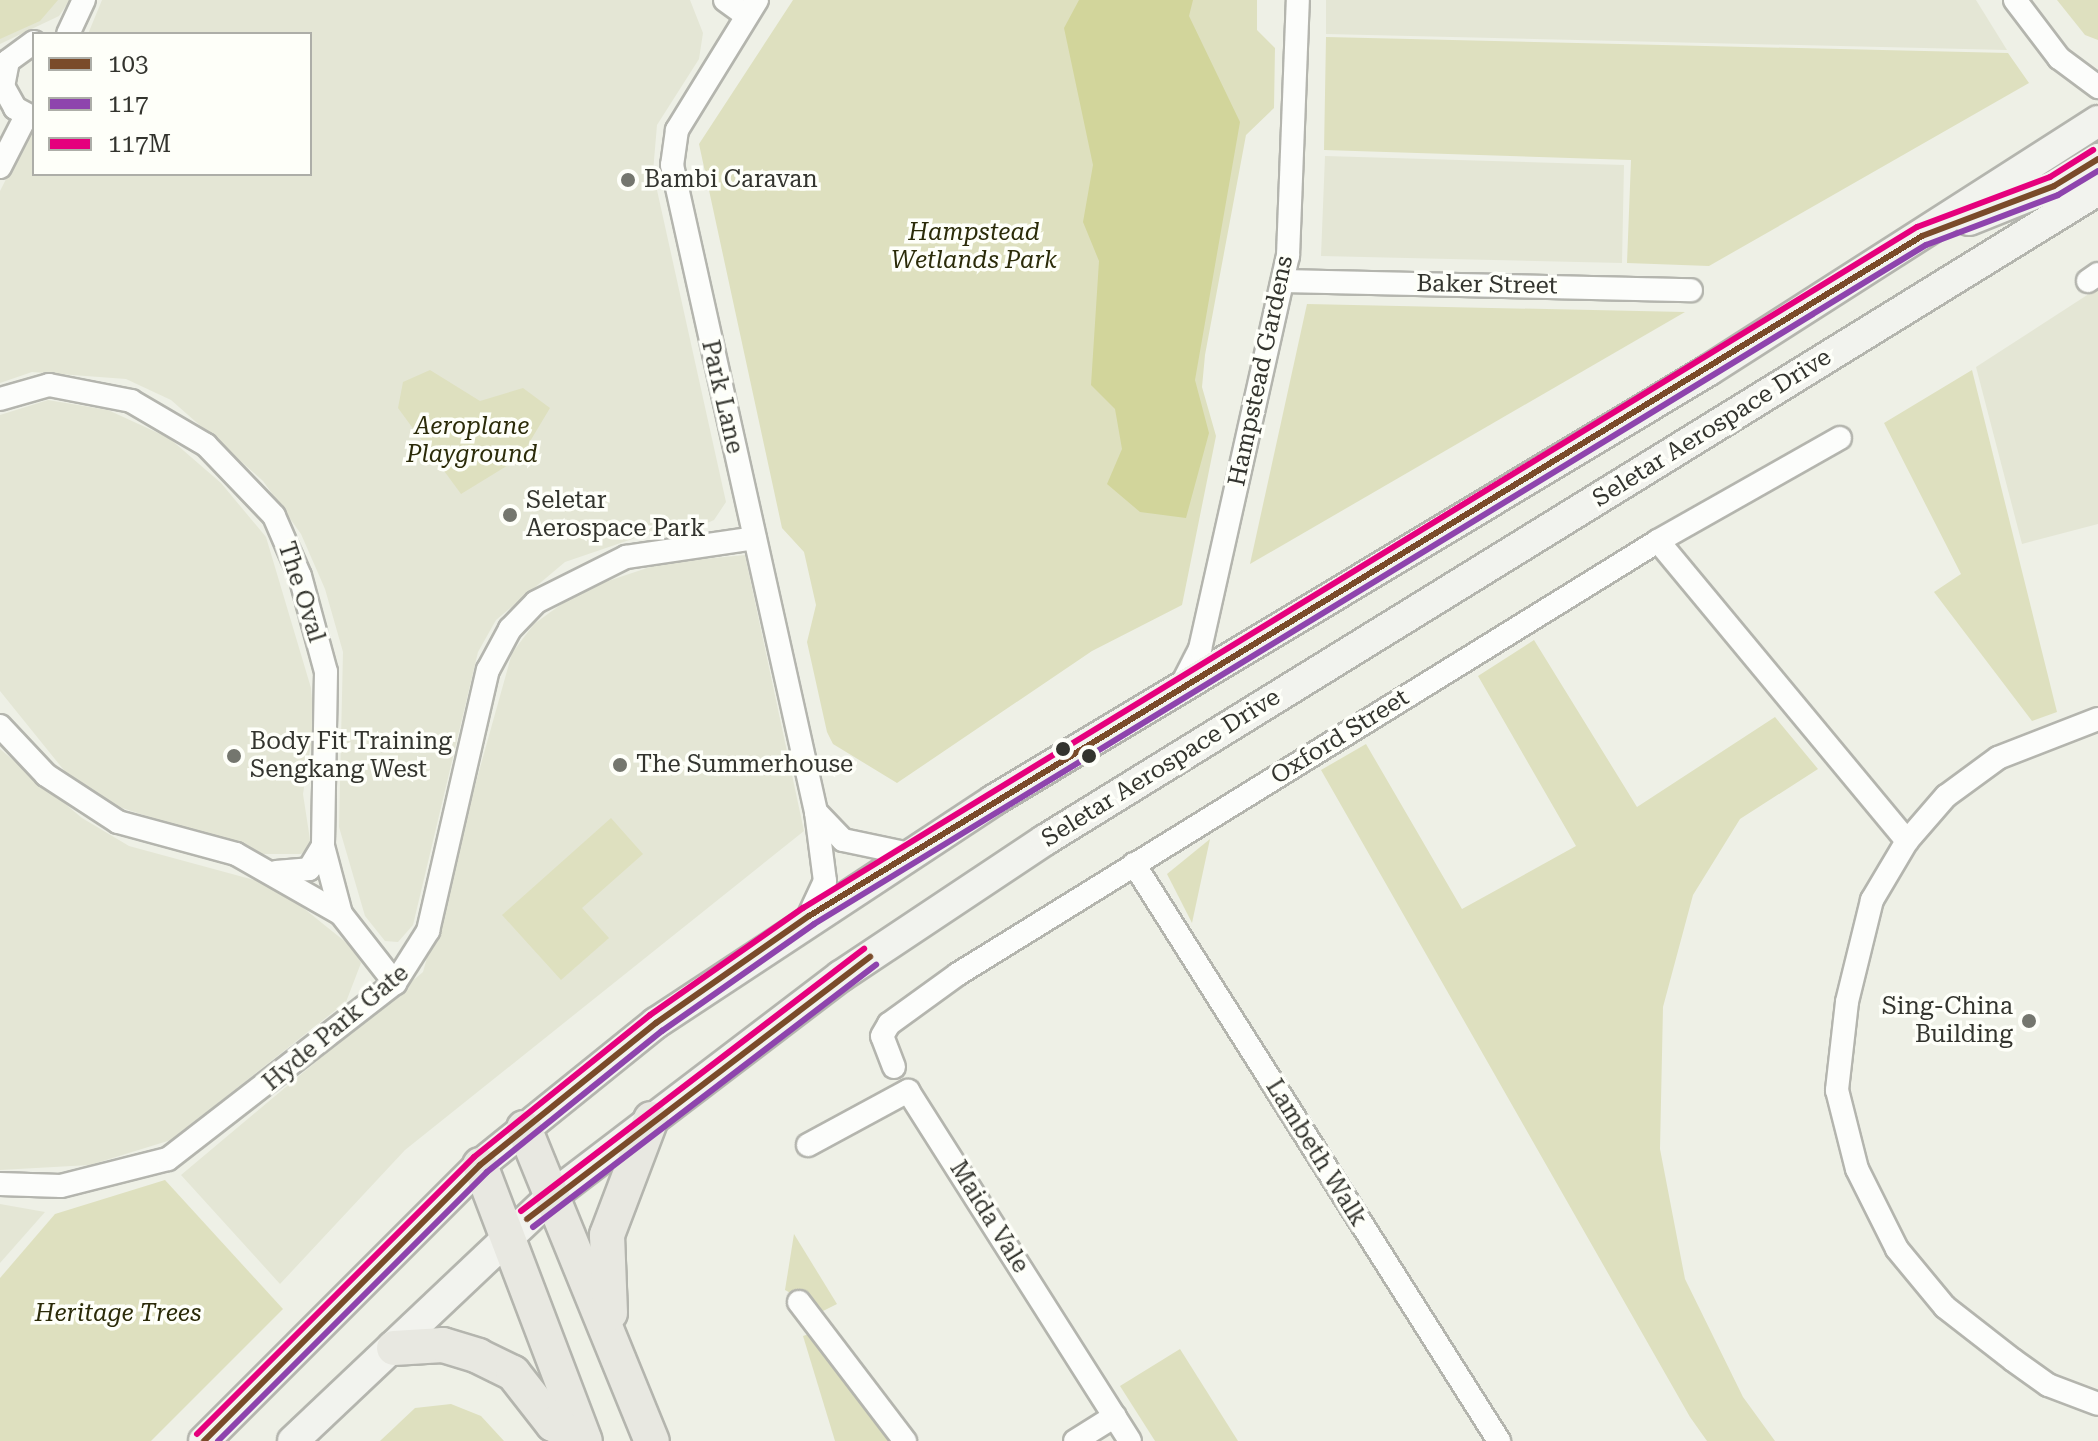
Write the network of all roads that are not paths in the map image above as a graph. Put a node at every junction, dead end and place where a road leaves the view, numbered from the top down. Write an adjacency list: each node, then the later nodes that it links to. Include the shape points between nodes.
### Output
1 (84, 0): 6 (street)
2 (725, 0): 5 (street)
3 (1298, 0): 15 (street, Hampstead Gardens)
4 (2015, 0): 8 (street, via 2059,58)
5 (751, 8): 19 (street, Park Lane, via 677,130 673,180)
6 (69, 32)
7 (32, 43): 9 (street, via 16,51 4,73 8,98)
8 (2098, 87)
9 (30, 117): 12 (street)
10 (2098, 121): 14 (street)
11 (2098, 159): 14 (street, via 2054,186)
12 (0, 167)
13 (2098, 190): 34 (street, Seletar Aerospace Drive, via 1045,840 841,976)
14 (1922, 236): 21 (street)
15 (1283, 281): 16 (street, Baker Street); 21 (street, Hampstead Gardens, via 1200,649)
16 (1691, 290)
17 (0, 399): 26 (street, The Oval, via 49,385 131,401 206,445 274,516 300,576 326,672)
18 (1840, 438): 20 (street, Oxford Street)
19 (755, 538): 24 (street, Park Lane); 32 (street, Hyde Park Gate, via 626,557 536,602 510,629 488,670 428,931)
20 (1658, 541): 25 (street); 28 (street, Oxford Street)
21 (1181, 686): 27 (street)
22 (2098, 719): 25 (street, via 1998,758 1946,796)
23 (0, 726): 29 (street, The Oval, via 46,775 118,822)
24 (816, 812): 27 (street, via 843,840); 31 (street, Park Lane, via 825,881)
25 (1907, 841): 44 (street, via 1872,900 1847,1002 1837,1090 1857,1169 1897,1249 1945,1307 2048,1385)
26 (323, 846): 29 (street, via 309,869); 30 (street, The Oval)
27 (910, 854): 31 (street)
28 (1134, 864): 33 (street, Oxford Street, via 889,1024 882,1036); 53 (street, Lambeth Walk)
29 (276, 872): 30 (street, The Oval)
30 (341, 914): 32 (street, The Oval)
31 (809, 916): 35 (street, via 656,1023)
32 (395, 983): 38 (street, Hyde Park Gate, via 168,1159 61,1186)
33 (894, 1067)
34 (651, 1119): 39 (street, Seletar Aerospace Drive); 42 (main road, via 607,1235)
35 (524, 1128): 37 (street); 39 (main road)
36 (808, 1145): 45 (street, Maida Vale, via 908,1091)
37 (480, 1165): 40 (main road); 47 (street)
38 (0, 1184)
39 (552, 1196): 40 (street, Seletar Aerospace Drive); 42 (main road)
40 (507, 1236): 43 (street, Seletar Aerospace Drive); 46 (main road)
41 (799, 1302): 50 (street)
42 (612, 1337): 49 (main road)
43 (394, 1348): 46 (main road, via 443,1345 478,1356 513,1373 553,1424); 48 (street, Seletar Aerospace Drive)
44 (2098, 1404)
45 (1115, 1416): 51 (street); 52 (street, Maida Vale)
46 (584, 1440)
47 (204, 1441)
48 (293, 1441)
49 (652, 1441)
50 (905, 1441)
51 (1075, 1441)
52 (1130, 1441)
53 (1499, 1441)

